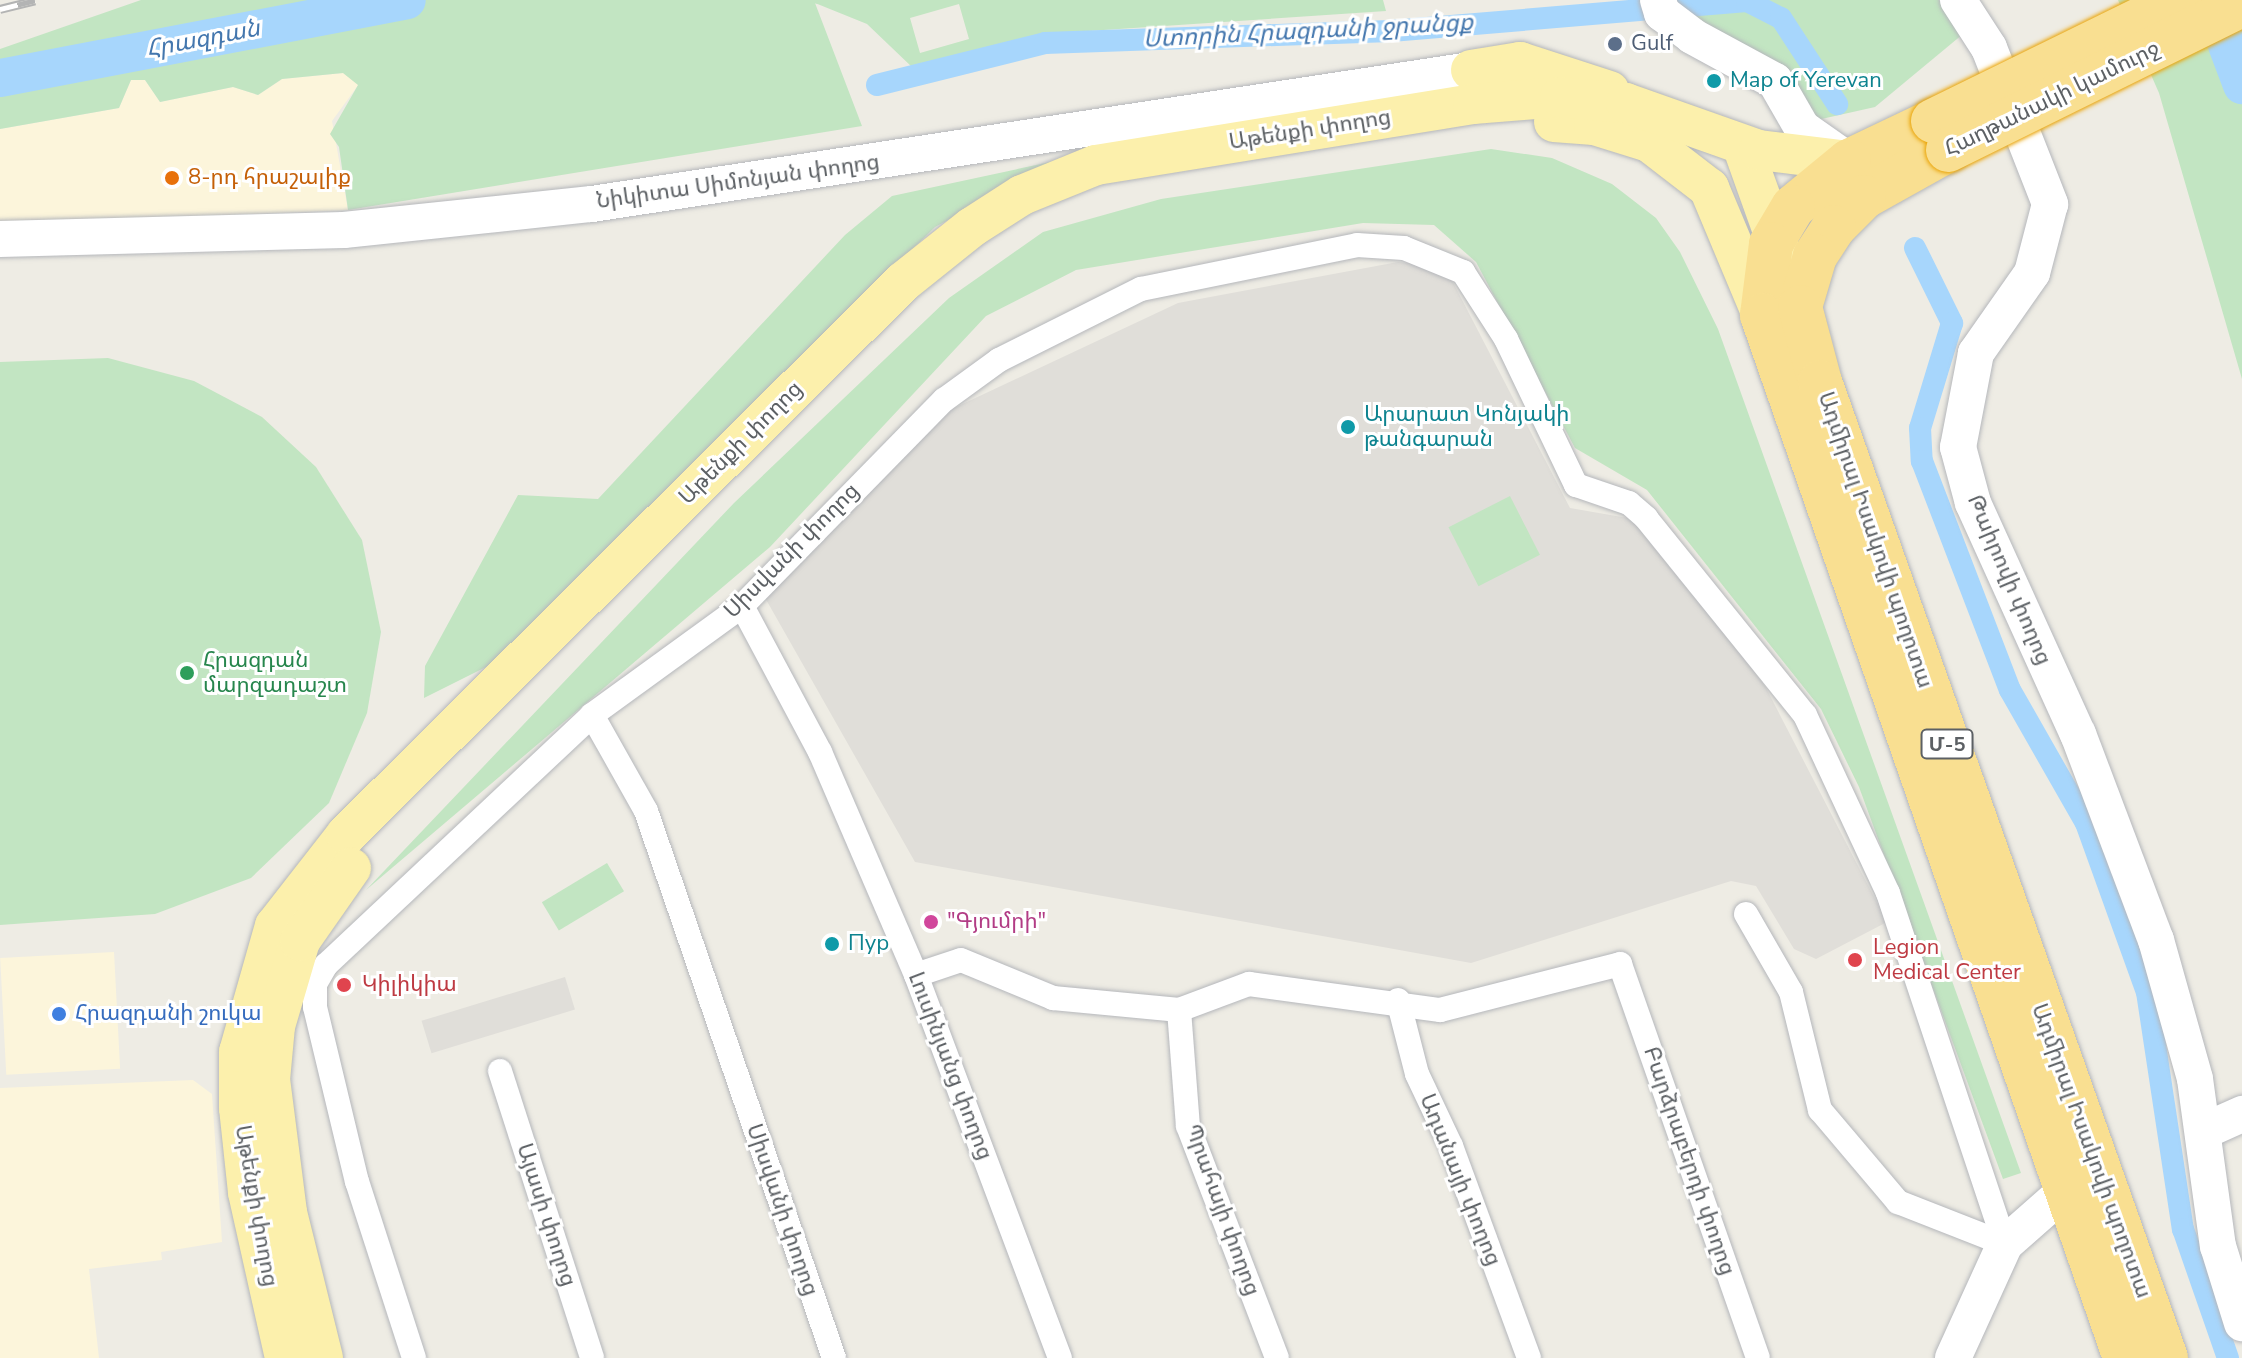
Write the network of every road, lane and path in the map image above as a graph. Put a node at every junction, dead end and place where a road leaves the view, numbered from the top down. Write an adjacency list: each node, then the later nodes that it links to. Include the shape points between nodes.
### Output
1 (1958, 0): 25 (street, Թաիրովի փողոց, via 1989,48 2036,155 2050,204 2032,273 1976,353 1958,447 1973,503 2078,734 2156,940)
2 (2180, 0): 8 (highway, Հաղթանակի կամուրջ, bridge)
3 (2242, 5): 8 (highway, Հաղթանակի կամուրջ, bridge)
4 (1660, 6): 10 (street, via 1775,81 1802,128)
5 (1471, 70): 6 (main road, via 1528,81 1536,88); 7 (main road, via 1520,62 1556,68); 15 (street, Նիկիտա Սիմոնյան փողոց, via 592,204 344,230)
6 (1533, 99): 7 (main road, Աթենքի փողոց); 29 (main road, Աթենքի փողոց, via 1128,158 1075,172 999,209 903,282 346,835 275,926 239,1052 244,1165)
7 (1626, 103): 9 (main road, Աթենքի փողոց)
8 (1941, 136): 10 (highway, Հաղթանակի կամուրջ)
9 (1742, 145): 10 (main road, Աթենքի փողոց); 12 (main road)
10 (1857, 179): 13 (highway, Ադմիրալ Իսակովի պողոտա); 16 (highway, Հաղթանակի կամուրջ)
11 (1709, 188): 12 (main road); 16 (main road, Ադմիրալ Իսակովի պողոտա); 30 (main road, Աթենքի փողոց, via 1649,142 1594,125 1446,131 1081,196 1036,215 945,278 354,864 312,920 286,980 270,1080 283,1191)
12 (1760, 195): 13 (main road); 14 (main road)
13 (1803, 197): 14 (highway, Ադմիրալ Իսակովի պողոտա)
14 (1775, 238): 16 (highway, Ադմիրալ Իսակովի պողոտա)
15 (0, 239)
16 (1781, 311): 26 (highway, Ադմիրալ Իսակովի պողոտա / Մ-5)
17 (742, 606): 18 (street, Սիսվանի փողոց); 20 (street, Լուսինյանց փողոց, via 820,752); 27 (street, Սիսվանի փողոց, via 944,400 999,360 1141,289 1357,245 1404,248 1463,272 1506,339 1576,485 1629,503 1646,518 1805,715 1888,893)
18 (592, 715): 31 (street, via 326,965 315,984 357,1182); 33 (street, Սիսվանի փողոց, via 646,811)
19 (1746, 914): 27 (street, via 1791,992 1820,1110 1898,1202)
20 (916, 975): 22 (street, via 961,960 1053,998); 34 (street, Լուսինյանց փողոց)
21 (1398, 1000): 22 (street, via 1249,984); 36 (street, Ադանայի փողոց, via 1417,1074 1451,1146); 37 (street, Բարձրաբերդի փողոց, via 1440,1010 1620,964)
22 (1179, 1010): 35 (street, Պրահայի փողոց, via 1188,1126)
23 (500, 1071): 32 (street, Այասի փողոց)
24 (2242, 1114): 25 (street)
25 (2204, 1131): 28 (street, Թաիրովի փողոց, via 2218,1246)
26 (2082, 1186): 27 (street); 39 (highway, Ադմիրալ Իսակովի պողոտա / Մ-5); 40 (highway, Ադմիրալ Իսակովի պողոտա / Մ-5)
27 (2005, 1244): 38 (street)
28 (2242, 1323)
29 (285, 1358)
30 (323, 1358)
31 (414, 1358)
32 (592, 1358)
33 (834, 1358)
34 (1060, 1358)
35 (1277, 1358)
36 (1529, 1358)
37 (1758, 1358)
38 (1953, 1358)
39 (2125, 1358)
40 (2166, 1358)

